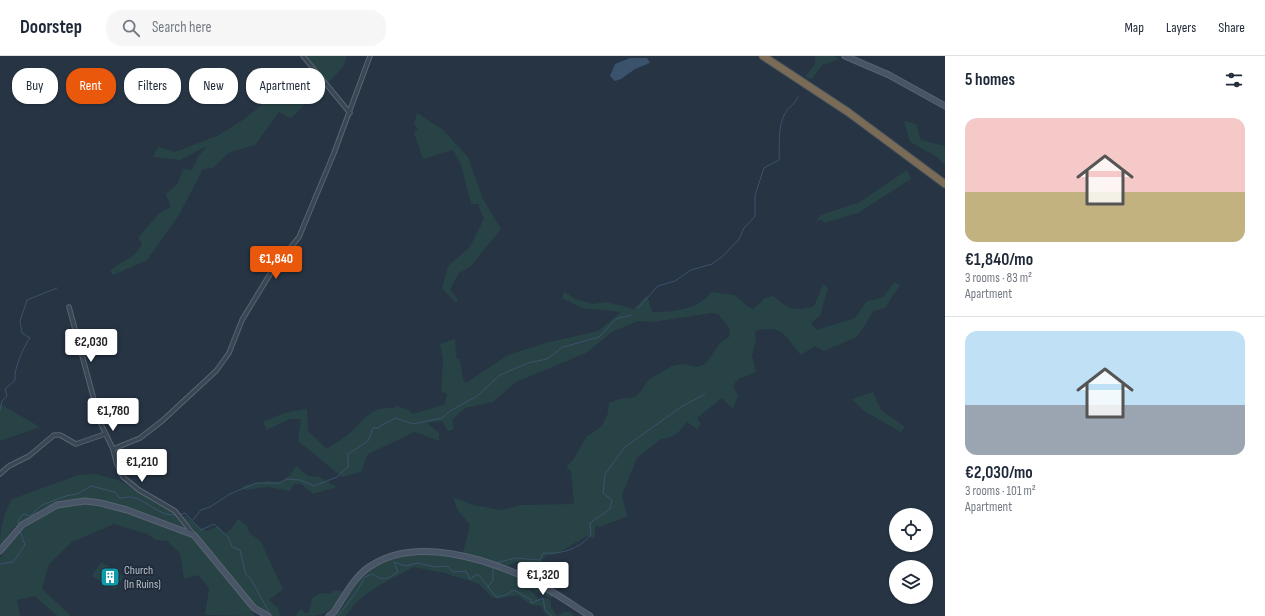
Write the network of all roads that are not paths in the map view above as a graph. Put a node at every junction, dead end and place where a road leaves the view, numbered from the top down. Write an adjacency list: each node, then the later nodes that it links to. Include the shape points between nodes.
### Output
1 (303, 56): 6 (street)
2 (370, 56): 6 (street)
3 (763, 56): 7 (highway, via 848,112)
4 (845, 56): 5 (street, via 901,81)
5 (945, 106)
6 (350, 113): 10 (street, via 299,237 270,274 242,320 229,353 216,371 162,420 140,438)
7 (945, 184)
8 (69, 307): 9 (street, via 87,378)
9 (105, 434): 10 (street); 11 (street, via 76,444 60,435 54,435 29,456 9,466)
10 (113, 449): 12 (street, via 123,478 175,511)
11 (0, 474)
12 (194, 535): 13 (street, via 127,510 85,501 57,505 40,513 22,525); 14 (street)
13 (0, 551)
14 (254, 608): 15 (street); 16 (street)
15 (259, 616)
16 (267, 616)
17 (329, 616): 18 (street, via 361,573 398,554 417,552 465,555 490,564 532,581)
18 (590, 616)

